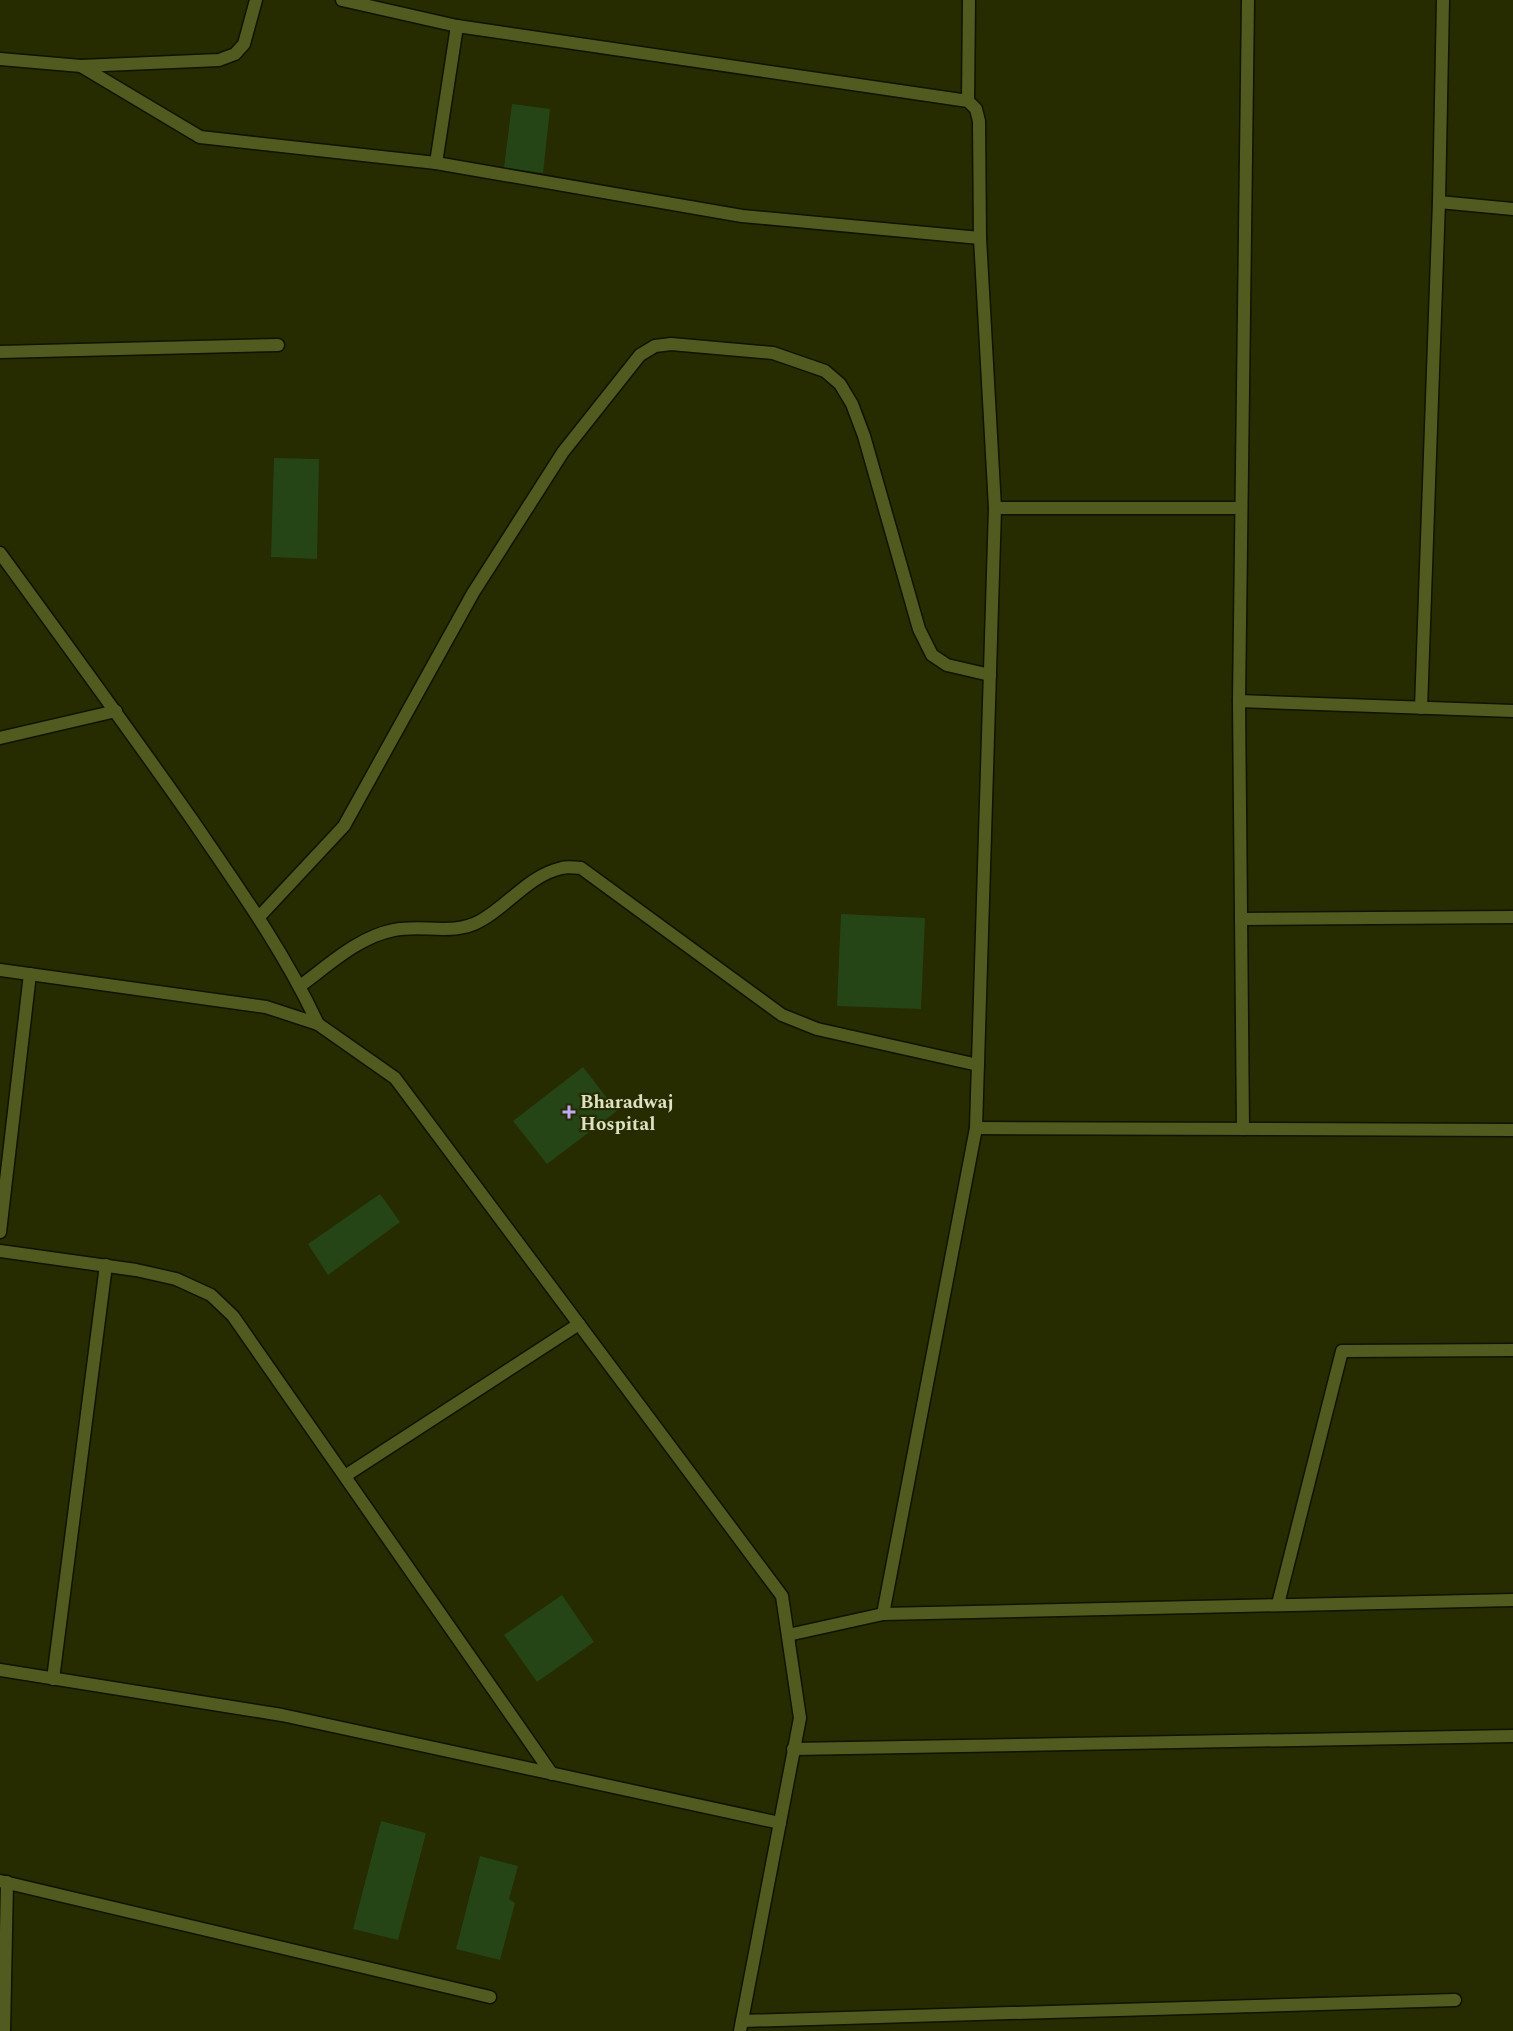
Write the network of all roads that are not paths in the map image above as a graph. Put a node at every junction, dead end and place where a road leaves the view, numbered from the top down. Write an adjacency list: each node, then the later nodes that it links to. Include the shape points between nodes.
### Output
1 (256, 0): 8 (street, via 244,44 236,54 219,60)
2 (342, 0): 6 (street)
3 (969, 0): 9 (street)
4 (1248, 0): 17 (street)
5 (1443, 0): 11 (street)
6 (458, 26): 9 (street); 10 (street)
7 (0, 59): 8 (street)
8 (82, 66): 10 (street, via 200,137)
9 (968, 100): 13 (street, via 976,109 979,121)
10 (436, 163): 13 (street, via 742,216)
11 (1439, 202): 12 (street); 21 (street)
12 (1513, 209)
13 (980, 238): 16 (street)
14 (278, 345): 15 (street)
15 (0, 352)
16 (995, 508): 17 (street); 19 (street)
17 (1240, 508): 20 (street)
18 (0, 553): 22 (street)
19 (990, 675): 25 (street, via 947,665 932,655 919,629 864,436 852,404 840,384 824,370 773,353 671,344 655,346 640,355 563,452 473,593 344,826); 32 (street)
20 (1240, 700): 21 (street); 27 (street)
21 (1421, 708): 23 (street)
22 (116, 710): 24 (street); 25 (street)
23 (1513, 711)
24 (0, 738)
25 (259, 917): 30 (street)
26 (1513, 917): 27 (street)
27 (1241, 919): 34 (street)
28 (0, 970): 29 (street)
29 (30, 974): 31 (street, via 266,1007); 36 (street)
30 (300, 986): 31 (street); 32 (street, via 359,943 377,934 396,929 457,928 479,922 537,878 562,868 581,868 782,1015 817,1029)
31 (318, 1024): 39 (street, via 395,1078)
32 (978, 1065): 33 (street)
33 (976, 1128): 34 (street); 44 (street)
34 (1243, 1129): 35 (street)
35 (1513, 1130)
36 (0, 1232)
37 (0, 1251): 38 (street)
38 (106, 1266): 41 (street, via 176,1280 211,1294 234,1316); 47 (street)
39 (579, 1324): 41 (street); 45 (street, via 782,1596)
40 (1513, 1350): 43 (street, via 1342,1351)
41 (345, 1476): 50 (street)
42 (1513, 1600): 43 (street)
43 (1278, 1604): 44 (street)
44 (883, 1614): 45 (street)
45 (788, 1636): 49 (street, via 800,1718)
46 (0, 1670): 47 (street)
47 (53, 1678): 50 (street, via 282,1715)
48 (1513, 1736): 49 (street)
49 (793, 1749): 51 (street)
50 (552, 1774): 51 (street)
51 (780, 1823): 55 (street)
52 (4, 1882): 53 (street); 56 (street)
53 (490, 1997)
54 (1455, 2000): 55 (street)
55 (741, 2026)
56 (4, 2031)

